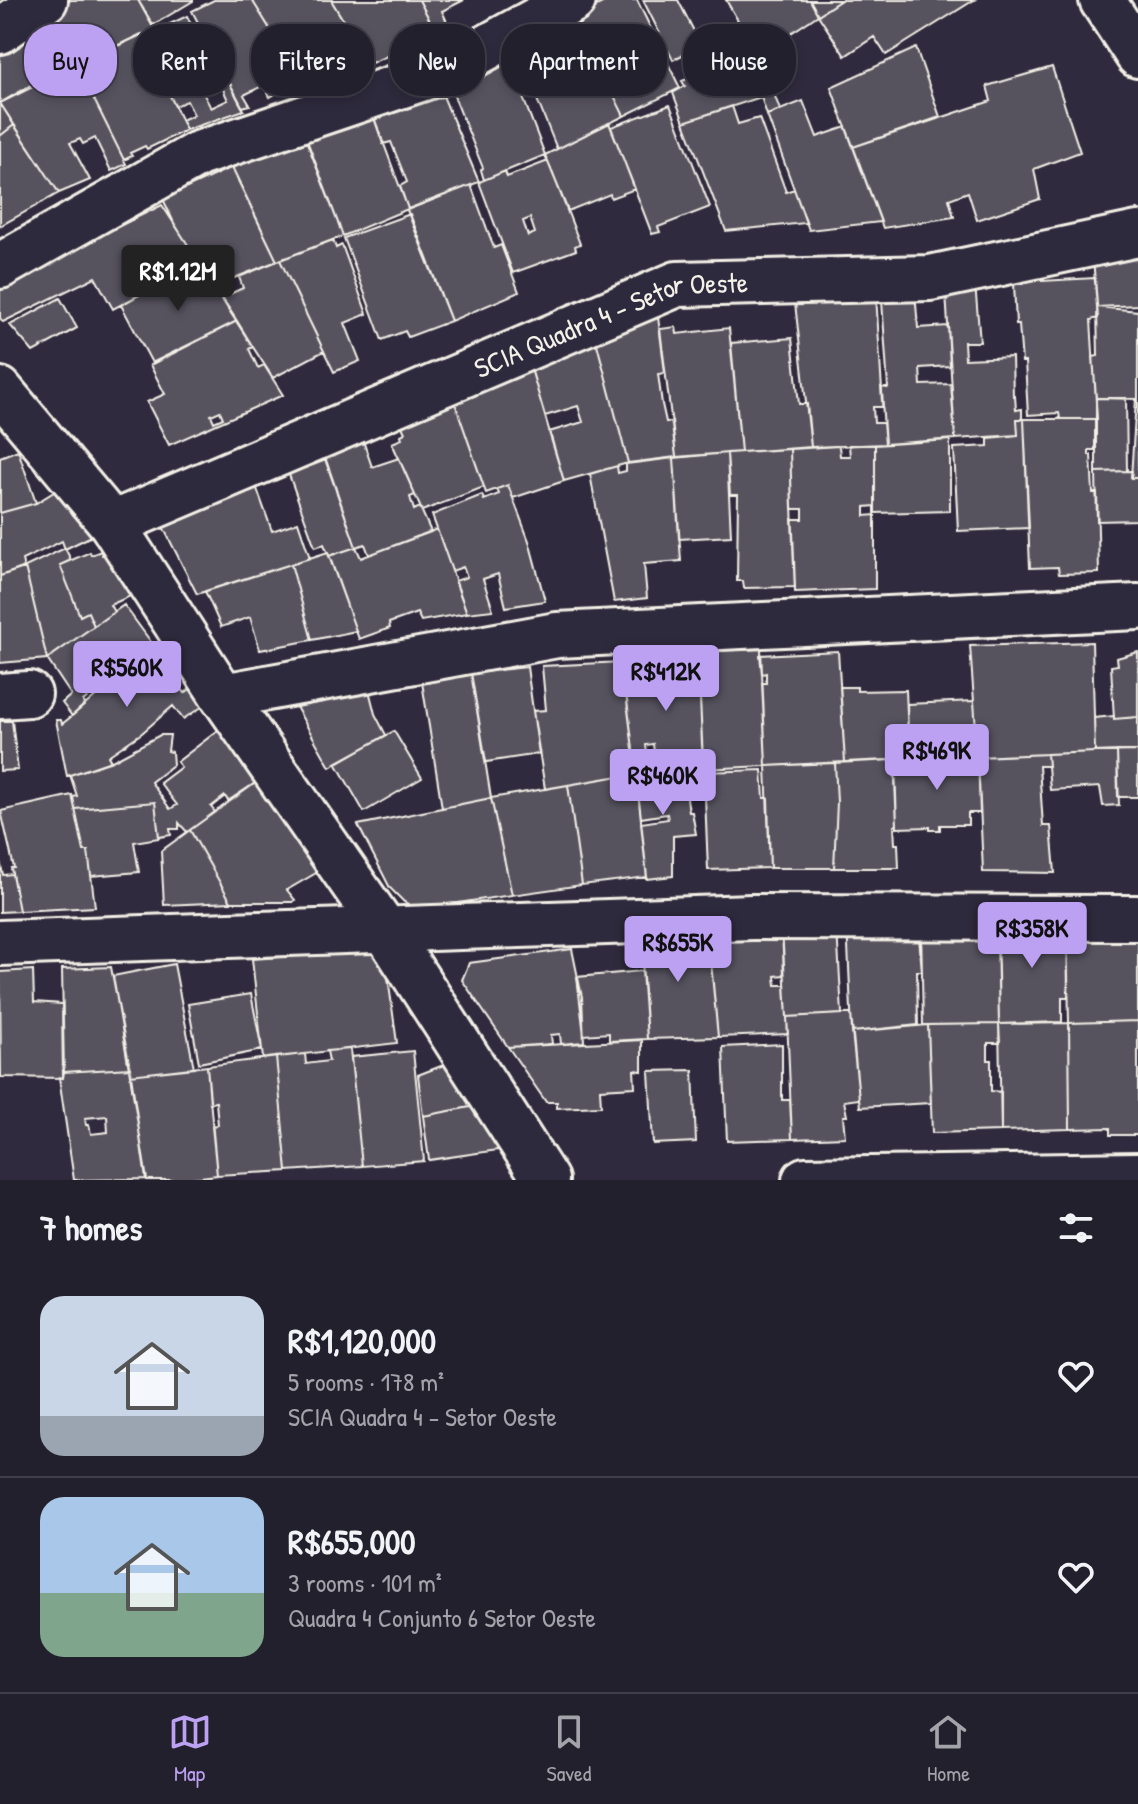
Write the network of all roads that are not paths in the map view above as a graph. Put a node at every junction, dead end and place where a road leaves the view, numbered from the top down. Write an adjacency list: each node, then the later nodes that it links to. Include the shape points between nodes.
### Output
1 (45, 0): 4 (street)
2 (573, 0): 7 (street, via 444,71 198,154)
3 (1102, 0): 5 (street)
4 (0, 31)
5 (1138, 55)
6 (1138, 234): 9 (street, SCIA Quadra 4 - Setor Oeste, via 930,278 677,284)
7 (0, 266)
8 (0, 390): 9 (street)
9 (112, 524): 11 (street)
10 (1138, 607): 11 (street, via 557,635)
11 (223, 696): 13 (street)
12 (1138, 918): 13 (street, via 752,917)
13 (386, 931): 14 (street); 16 (street)
14 (0, 943)
15 (1138, 1175): 17 (street)
16 (547, 1180)
17 (805, 1180)

